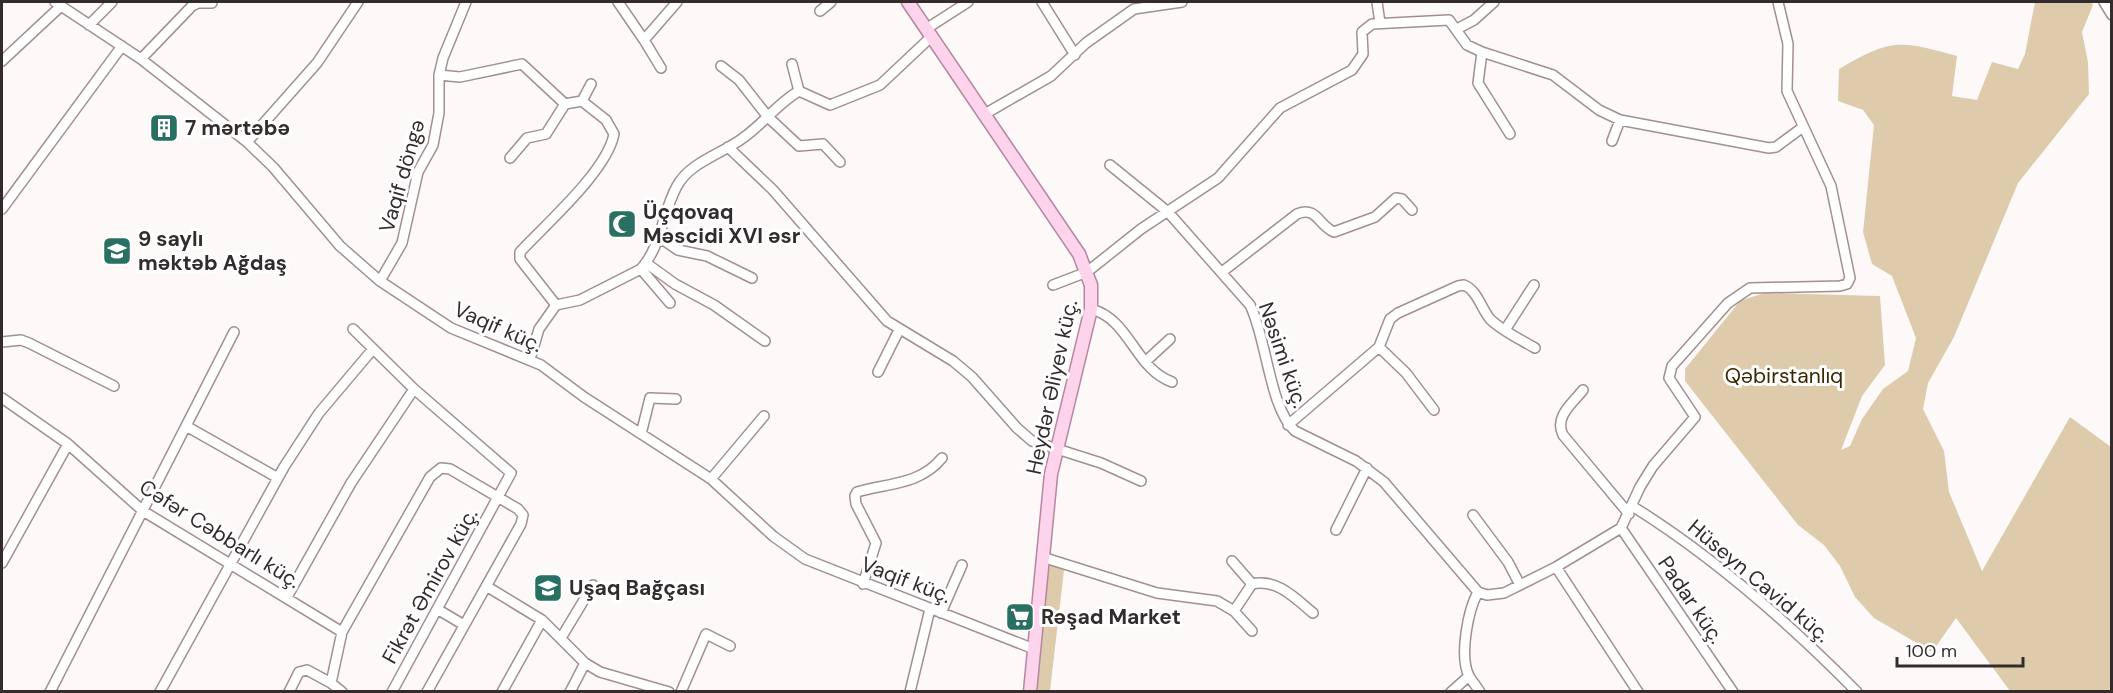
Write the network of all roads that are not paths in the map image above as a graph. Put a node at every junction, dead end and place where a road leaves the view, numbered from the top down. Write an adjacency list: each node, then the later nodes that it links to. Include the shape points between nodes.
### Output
1 (111, 2): 21 (street)
2 (358, 2): 44 (street, via 317,63)
3 (466, 2): 33 (street, Vaqif döngə)
4 (618, 2): 24 (street)
5 (677, 2): 24 (street)
6 (831, 2): 18 (street)
7 (908, 2): 23 (main road, Heydər Əliyev küç.)
8 (968, 2): 23 (street)
9 (1042, 2): 27 (street)
10 (1182, 2): 17 (street)
11 (1377, 2): 20 (street)
12 (1494, 2): 22 (street)
13 (1778, 2): 41 (street, via 1788,44 1787,91)
14 (2103, 2): 19 (street)
15 (212, 3): 28 (street, via 192,6)
16 (58, 4): 21 (street, Vaqif küç.); 29 (street)
17 (1141, 4): 27 (street)
18 (820, 11)
19 (2112, 15)
20 (1380, 23): 22 (street, via 1443,19); 51 (street, via 1362,32 1364,54 1352,70 1280,108 1218,178)
21 (89, 25): 25 (street, Vaqif küç.)
22 (1457, 29): 26 (street, via 1462,40)
23 (928, 33): 35 (street, via 872,91 830,105); 38 (main road, Heydər Əliyev küç.)
24 (644, 40): 32 (street)
25 (122, 46): 28 (street, Vaqif küç.); 49 (street)
26 (1482, 52): 40 (street, via 1553,75 1599,110); 42 (street, via 1478,83)
27 (1075, 55): 38 (street, via 1051,76)
28 (141, 58): 44 (street, Vaqif küç.)
29 (2, 61)
30 (792, 64): 35 (street)
31 (721, 66): 39 (street, via 739,80)
32 (661, 68)
33 (439, 75): 37 (street, via 460,77 522,64); 57 (street, Vaqif döngə, via 439,113 433,145 418,172 402,243)
34 (591, 84): 36 (street)
35 (799, 91): 39 (street)
36 (582, 101): 37 (street); 61 (street, via 612,128 613,139 583,185 519,255)
37 (565, 104): 46 (street, via 546,134 527,138)
38 (983, 115): 54 (main road, Heydər Əliyev küç., via 1079,254)
39 (768, 117): 45 (street); 47 (street, via 799,146 823,144)
40 (1620, 120): 41 (street, via 1769,148); 43 (street)
41 (1803, 127): 95 (street, via 1831,186 1850,278 1840,286 1759,286 1738,294 1728,303 1672,366 1669,378 1695,417 1653,466)
42 (1510, 134)
43 (1612, 141)
44 (247, 142): 57 (street, Vaqif küç., via 340,246)
45 (728, 147): 52 (street, via 693,168 677,186); 64 (street, via 773,190)
46 (510, 158)
47 (840, 162)
48 (1110, 165): 51 (street, Nəsimi küç.)
49 (2, 209)
50 (1412, 210): 55 (street, via 1396,198 1375,217 1334,232 1326,229 1314,212 1306,210)
51 (1168, 212): 54 (street); 55 (street, Nəsimi küç.)
52 (659, 237): 53 (street); 56 (street, via 678,250 707,256)
53 (644, 266): 60 (street); 61 (street, via 580,300); 68 (street, via 714,305)
54 (1087, 272): 58 (street); 62 (main road, Heydər Əliyev küç.)
55 (1222, 272): 84 (street, Nəsimi küç., via 1256,318)
56 (752, 278)
57 (380, 281): 73 (street, Vaqif küç., via 451,328)
58 (1053, 285)
59 (1534, 285): 65 (street)
60 (670, 303)
61 (556, 305): 73 (street, via 539,329)
62 (1091, 309): 74 (street, via 1116,322); 88 (main road, Heydər Əliyev küç.)
63 (353, 329): 72 (street, Fikrət Əmirov küç.)
64 (899, 330): 75 (street); 88 (street, via 953,361 984,388 1032,441)
65 (1505, 330): 70 (street, via 1489,318 1472,289 1464,285 1398,313 1390,319); 71 (street)
66 (234, 332): 85 (street)
67 (1170, 339): 74 (street)
68 (765, 341)
69 (2, 342): 77 (street, via 29,343)
70 (1379, 347): 82 (street, via 1406,373); 84 (street)
71 (1535, 348)
72 (373, 349): 78 (street, Fikrət Əmirov küç.); 91 (street, via 319,413)
73 (530, 359): 86 (street, Vaqif küç.)
74 (1145, 362): 76 (street, via 1160,377)
75 (878, 372)
76 (1172, 382)
77 (114, 386)
78 (414, 389): 94 (street, Fikrət Əmirov küç., via 507,467 510,478); 112 (street, via 351,483)
79 (1583, 390): 95 (street, Hüseyn Cavid küç., via 1558,426)
80 (2, 398): 87 (street, Cəfər Cəbbarlı küç.)
81 (676, 399): 86 (street, via 648,400)
82 (1434, 410)
83 (764, 416): 92 (street)
84 (1288, 425): 90 (street, Nəsimi küç.)
85 (186, 426): 91 (street); 96 (street)
86 (642, 434): 92 (street, Vaqif küç.)
87 (68, 444): 96 (street, Cəfər Cəbbarlı küç.); 102 (street)
88 (1057, 450): 93 (street, via 1101,463); 100 (main road, Heydər Əliyev küç.)
89 (942, 458): 106 (street, via 933,469 908,481 857,492 856,504 876,543)
90 (1367, 468): 99 (street); 111 (street, Nəsimi küç., via 1384,482)
91 (278, 478): 103 (street)
92 (711, 479): 106 (street, Vaqif küç., via 784,546)
93 (1141, 481)
94 (499, 497): 110 (street, via 523,515); 113 (street, Fikrət Əmirov küç.); 121 (street, via 450,469 441,468 430,477)
95 (1630, 510): 98 (street); 144 (street, Hüseyn Cavid küç., via 1685,542 1770,609)
96 (143, 511): 103 (street, Cəfər Cəbbarlı küç.); 128 (street)
97 (1473, 514): 109 (street)
98 (1621, 528): 105 (street); 143 (street, Padar küç.)
99 (1336, 530)
100 (1042, 557): 115 (street, via 1157,593 1217,600); 124 (main road, Heydər Əliyev küç.)
101 (1232, 561): 107 (street)
102 (2, 563)
103 (229, 564): 112 (street, Cəfər Cəbbarlı küç.); 129 (street)
104 (962, 565): 116 (street)
105 (1556, 567): 109 (street); 142 (street)
106 (863, 584): 114 (street, Vaqif küç.)
107 (1252, 584): 115 (street); 117 (street, via 1282,588)
108 (593, 585): 122 (street)
109 (1520, 585): 111 (street, via 1494,595)
110 (486, 586): 118 (street); 119 (street)
111 (1478, 592): 126 (street, via 1468,619)
112 (287, 597): 121 (street, Cəfər Cəbbarlı küç.)
113 (437, 609): 119 (street); 132 (street, Fikrət Əmirov küç.)
114 (930, 609): 116 (street, Vaqif küç.); 138 (street)
115 (1234, 610): 120 (street)
116 (941, 613): 124 (street, Vaqif küç.)
117 (1313, 613)
118 (542, 620): 122 (street); 134 (street)
119 (464, 625): 133 (street)
120 (1252, 631)
121 (342, 632): 127 (street)
122 (561, 638): 125 (street)
123 (730, 646): 137 (street, via 706,634)
124 (1034, 650): 139 (main road, Heydər Əliyev küç.)
125 (585, 663): 135 (street); 136 (street, via 620,680)
126 (1469, 676): 140 (street); 141 (street)
127 (331, 683): 130 (street, via 307,670 299,672); 131 (street)
128 (50, 692)
129 (160, 692)
130 (289, 692)
131 (342, 692)
132 (392, 692)
133 (427, 692)
134 (502, 692)
135 (570, 692)
136 (669, 692)
137 (681, 692)
138 (910, 692)
139 (1030, 692)
140 (1451, 692)
141 (1480, 692)
142 (1638, 692)
143 (1733, 692)
144 (1857, 692)

